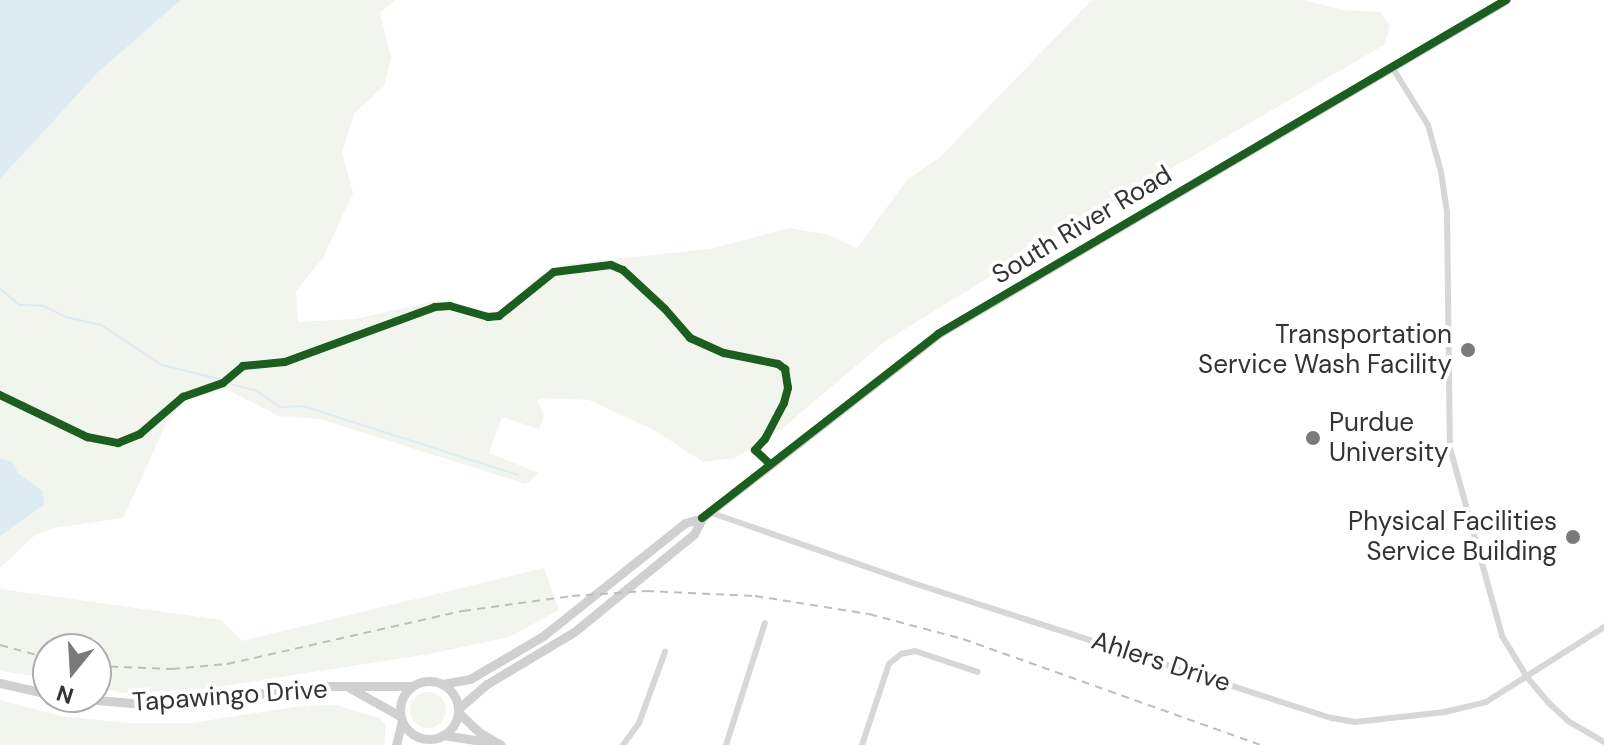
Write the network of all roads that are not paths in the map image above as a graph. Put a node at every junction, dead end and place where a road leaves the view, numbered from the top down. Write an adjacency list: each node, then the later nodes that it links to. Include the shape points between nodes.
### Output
1 (1506, 0): 2 (main road, South River Road)
2 (1392, 67): 3 (main road, South River Road, via 938,334); 8 (street, via 1428,125 1447,212 1450,448 1502,636)
3 (706, 515): 8 (street, Ahlers Drive, via 1332,718 1355,722 1469,708); 10 (main road, South River Road, via 685,523 543,636 470,679); 15 (main road, South River Road, via 694,534 574,632 487,684)
4 (765, 623): 23 (street)
5 (1604, 627): 8 (street, Ahlers Drive)
6 (665, 652): 22 (street, via 639,723)
7 (978, 672): 24 (street, via 915,651 901,654 889,664)
8 (1527, 677): 19 (street, via 1568,721)
9 (0, 683): 13 (main road)
10 (442, 684): 11 (main road); 15 (main road)
11 (412, 686): 12 (main road, Tapawingo Drive); 16 (main road, via 402,700)
12 (350, 688): 14 (main road, Tapawingo Drive, via 308,687 166,706); 16 (main road, Tapawingo Drive)
13 (32, 690)
14 (112, 701)
15 (458, 710): 17 (main road); 20 (main road)
16 (401, 718): 18 (main road); 21 (main road)
17 (443, 735): 18 (main road); 20 (main road)
18 (426, 742)
19 (1604, 742)
20 (498, 744)
21 (396, 745)
22 (623, 745)
23 (726, 745)
24 (862, 745)

